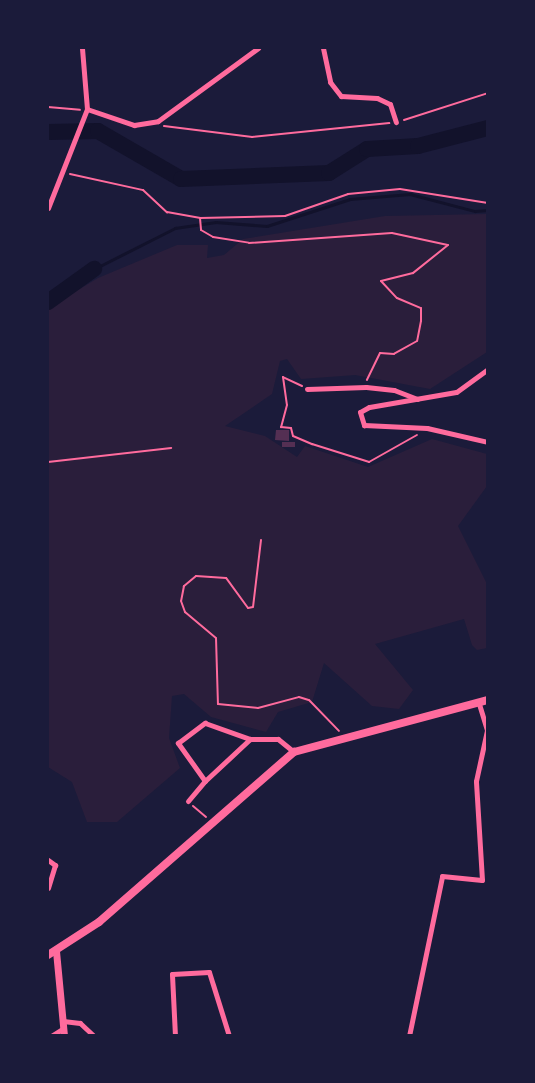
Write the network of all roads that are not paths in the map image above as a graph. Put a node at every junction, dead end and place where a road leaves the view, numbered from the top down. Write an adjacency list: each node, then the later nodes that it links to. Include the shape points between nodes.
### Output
1 (82, 48): 4 (street)
2 (258, 48): 4 (street, via 158,121 134,125)
3 (323, 48): 5 (street, via 330,82 341,96 378,98 390,104)
4 (87, 109): 6 (street, via 60,169)
5 (396, 122)
6 (48, 208)
7 (488, 369): 9 (street, via 456,392)
8 (307, 389): 9 (street, via 366,387 394,390)
9 (417, 399): 10 (street, via 369,407 360,412 364,425 428,428)
10 (488, 442)
11 (488, 700): 12 (main road)
12 (479, 703): 14 (main road, via 420,721 343,736); 26 (street, via 487,730 476,780 482,880 442,876)
13 (250, 739): 14 (street, via 278,740); 15 (street); 15 (street, via 205,723 178,743)
14 (294, 752): 19 (main road, via 99,922)
15 (205, 781): 16 (street)
16 (188, 801)
17 (48, 860): 18 (street, via 55,865)
18 (48, 888)
19 (56, 951): 20 (main road); 21 (street)
20 (48, 955)
21 (64, 1028): 22 (street); 23 (street, via 80,1023)
22 (51, 1036)
23 (94, 1036)
24 (175, 1036): 25 (street, via 172,974 209,972)
25 (229, 1036)
26 (409, 1036)

